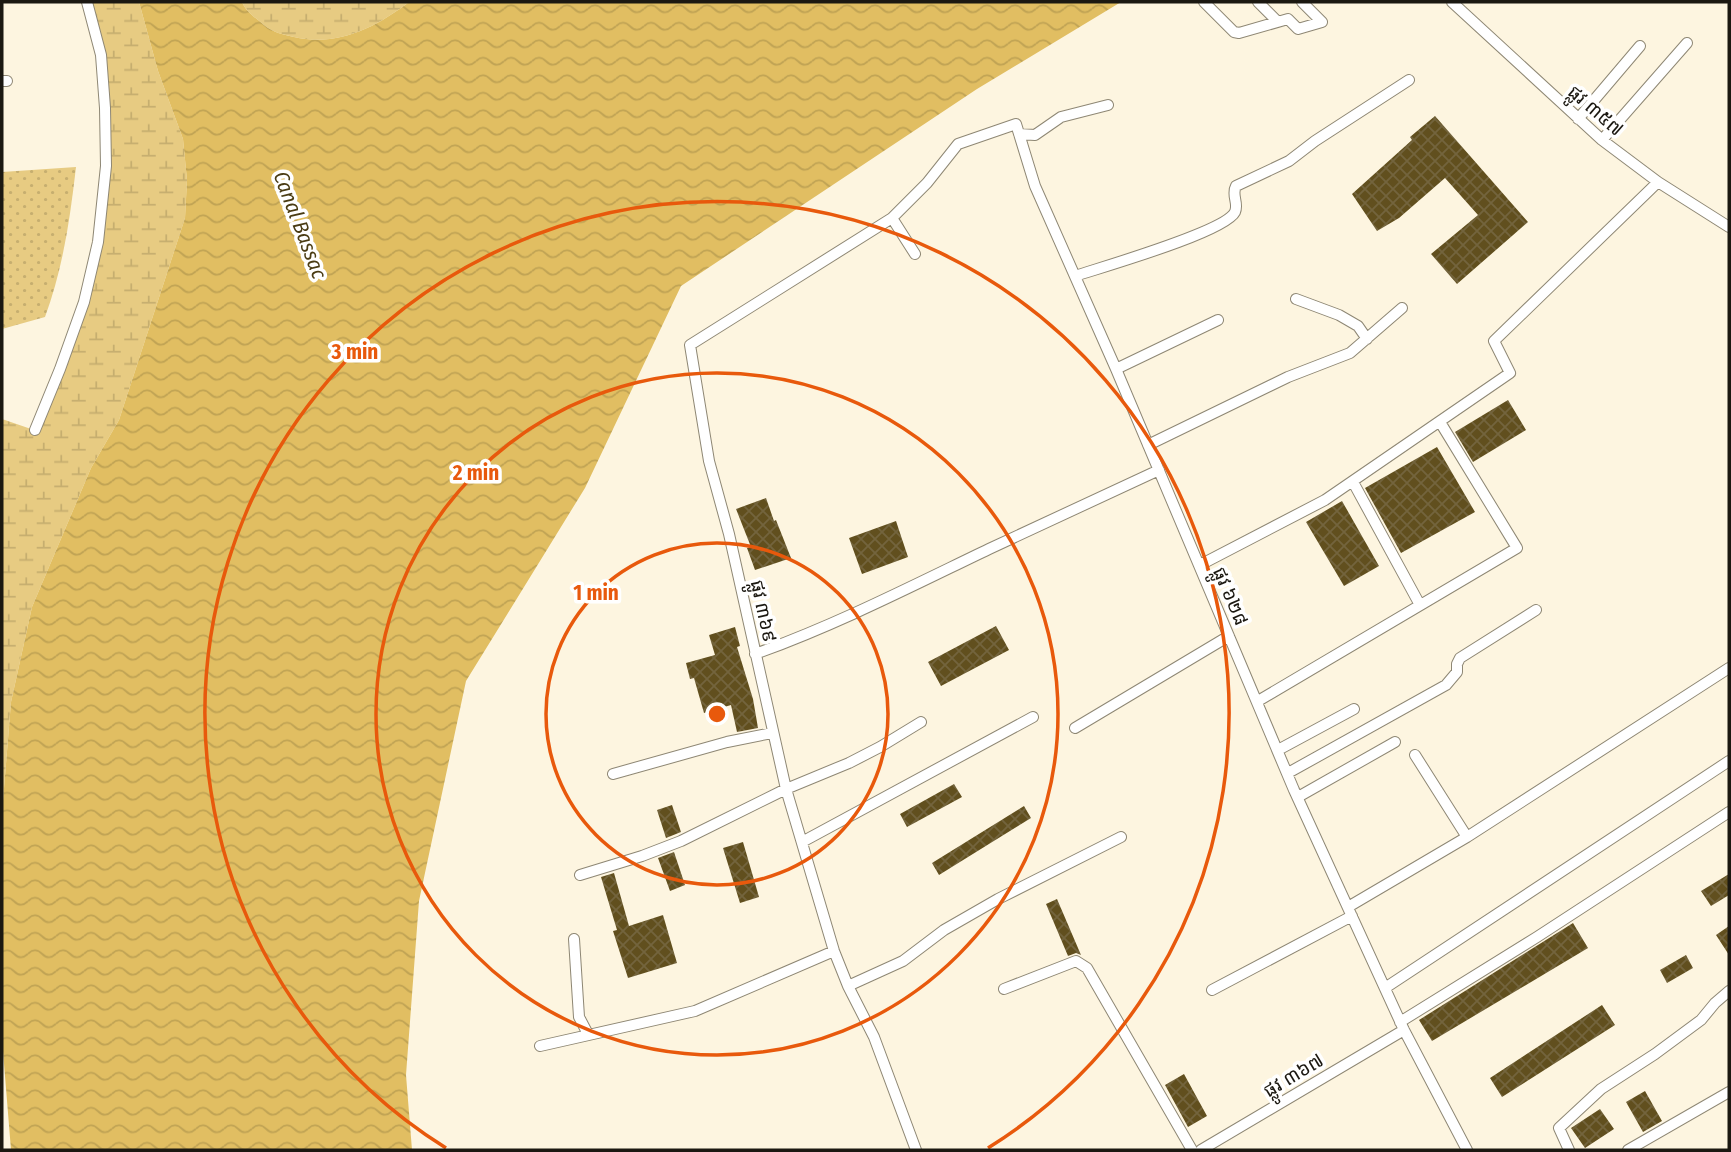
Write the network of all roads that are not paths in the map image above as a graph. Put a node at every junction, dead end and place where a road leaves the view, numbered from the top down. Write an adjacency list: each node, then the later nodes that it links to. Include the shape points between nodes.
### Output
1 (87, 2): 25 (street, via 101,55 105,108 106,166 98,242 84,302)
2 (1204, 2): 6 (street, via 1234,33)
3 (1258, 2): 6 (street)
4 (1302, 2): 6 (street, via 1322,22 1298,29 1287,19)
5 (1452, 2): 11 (street, ផ្លូវ ៣៥៧)
6 (1277, 21)
7 (1687, 43): 13 (street)
8 (1640, 46): 11 (street)
9 (1409, 80): 18 (street, via 1289,161 1236,186 1235,212 1224,222)
10 (1108, 105): 12 (street, via 1061,117 1035,135)
11 (1578, 119): 13 (street, ផ្លូវ ៣៥៧)
12 (1020, 134): 15 (street, ផ្លូវ ៣៦៩, via 1016,124 958,144); 18 (street, ផ្លូវ ៦២៨, via 1035,186)
13 (1602, 140): 14 (street, ផ្លូវ ៣៥៧)
14 (1658, 182): 16 (street, ផ្លូវ ៣៥៧); 24 (street, via 1494,341 1510,373)
15 (892, 218): 17 (street); 33 (street, ផ្លូវ ៣៦៩, via 690,345 709,461)
16 (1729, 228)
17 (915, 254)
18 (1075, 275): 23 (street, ផ្លូវ ៦២៨)
19 (1296, 299): 22 (street, via 1339,315 1358,326)
20 (1402, 308): 22 (street)
21 (1218, 320): 23 (street)
22 (1367, 339): 26 (street, via 1350,353 1288,377)
23 (1116, 369): 26 (street, ផ្លូវ ៦២៨)
24 (1440, 422): 28 (street); 30 (street, via 1517,548)
25 (35, 430)
26 (1148, 444): 27 (street, ផ្លូវ ៦២៨)
27 (1159, 470): 29 (street, ផ្លូវ ៦២៨); 33 (street, via 911,589)
28 (1353, 482): 29 (street); 30 (street)
29 (1200, 565): 32 (street, ផ្លូវ ៦២៨)
30 (1420, 605): 35 (street)
31 (1536, 610): 45 (street, via 1460,659 1457,672 1446,685)
32 (1229, 636): 35 (street, ផ្លូវ ៦២៨); 39 (street)
33 (755, 654): 40 (street, ផ្លូវ ៣៦៩)
34 (1729, 668): 51 (street)
35 (1258, 701): 42 (street, ផ្លូវ ៦២៨)
36 (1354, 709): 42 (street)
37 (1033, 717): 52 (street)
38 (921, 722): 47 (street, via 859,758)
39 (1075, 728)
40 (772, 733): 46 (street); 47 (street, ផ្លូវ ៣៦៩)
41 (1395, 742): 48 (street)
42 (1278, 750): 45 (street, ផ្លូវ ៦២៨)
43 (1415, 755): 51 (street)
44 (1729, 761): 58 (street)
45 (1288, 773): 48 (street, ផ្លូវ ៦២៨)
46 (612, 774)
47 (786, 789): 52 (street, ផ្លូវ ៣៦៩); 53 (street, via 681,841)
48 (1298, 797): 54 (street, ផ្លូវ ៦២៨)
49 (1729, 812): 62 (street, ផ្លូវ ៣៦៧)
50 (1121, 837): 57 (street, via 998,899 944,930 903,961)
51 (1467, 837): 54 (street)
52 (802, 842): 56 (street, ផ្លូវ ៣៦៩)
53 (580, 875)
54 (1350, 911): 58 (street, ផ្លូវ ៦២៨); 60 (street)
55 (574, 939): 63 (street, via 579,1017)
56 (834, 951): 57 (street, ផ្លូវ ៣៦៩); 63 (street, via 695,1012)
57 (848, 986): 66 (street, ផ្លូវ ៣៦៩, via 874,1037)
58 (1385, 988): 62 (street, ផ្លូវ ៦២៨)
59 (1004, 989): 67 (street, via 1076,961 1087,968)
60 (1212, 990)
61 (1729, 991): 70 (street, via 1701,1020 1601,1088 1559,1128)
62 (1402, 1026): 68 (street, ផ្លូវ ៣៦៧); 69 (street, ផ្លូវ ៦២៨)
63 (588, 1034): 64 (street)
64 (540, 1046)
65 (1729, 1091): 71 (street)
66 (916, 1150)
67 (1192, 1150)
68 (1201, 1150)
69 (1468, 1150)
70 (1569, 1150)
71 (1628, 1150)

